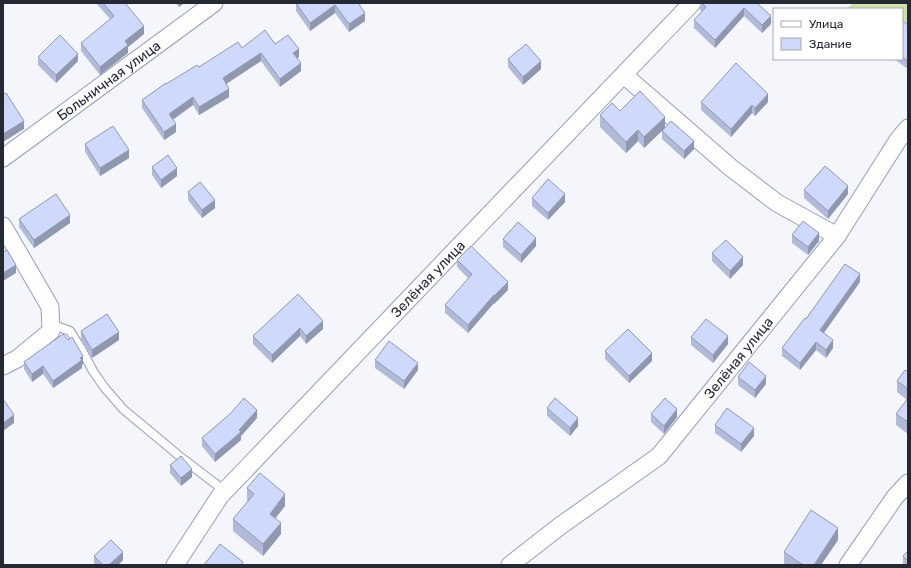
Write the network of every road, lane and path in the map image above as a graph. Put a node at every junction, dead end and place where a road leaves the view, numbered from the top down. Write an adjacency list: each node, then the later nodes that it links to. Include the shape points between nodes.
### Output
1 (214, 3): 5 (street, Больничная улица)
2 (692, 3): 3 (street, Зелёная улица)
3 (624, 75): 7 (street, via 730,167 777,204); 11 (street, Зелёная улица)
4 (908, 128): 7 (street, Зелёная улица)
5 (3, 158)
6 (3, 226): 8 (street, via 50,307)
7 (837, 236): 13 (street, Зелёная улица, via 659,456)
8 (51, 324): 9 (street, via 51,331 17,359); 11 (lane, via 70,332 93,372 124,409 182,459)
9 (3, 366)
10 (908, 483): 14 (street, via 895,497)
11 (225, 491): 12 (street, Зелёная улица)
12 (176, 565)
13 (510, 565)
14 (848, 565)

